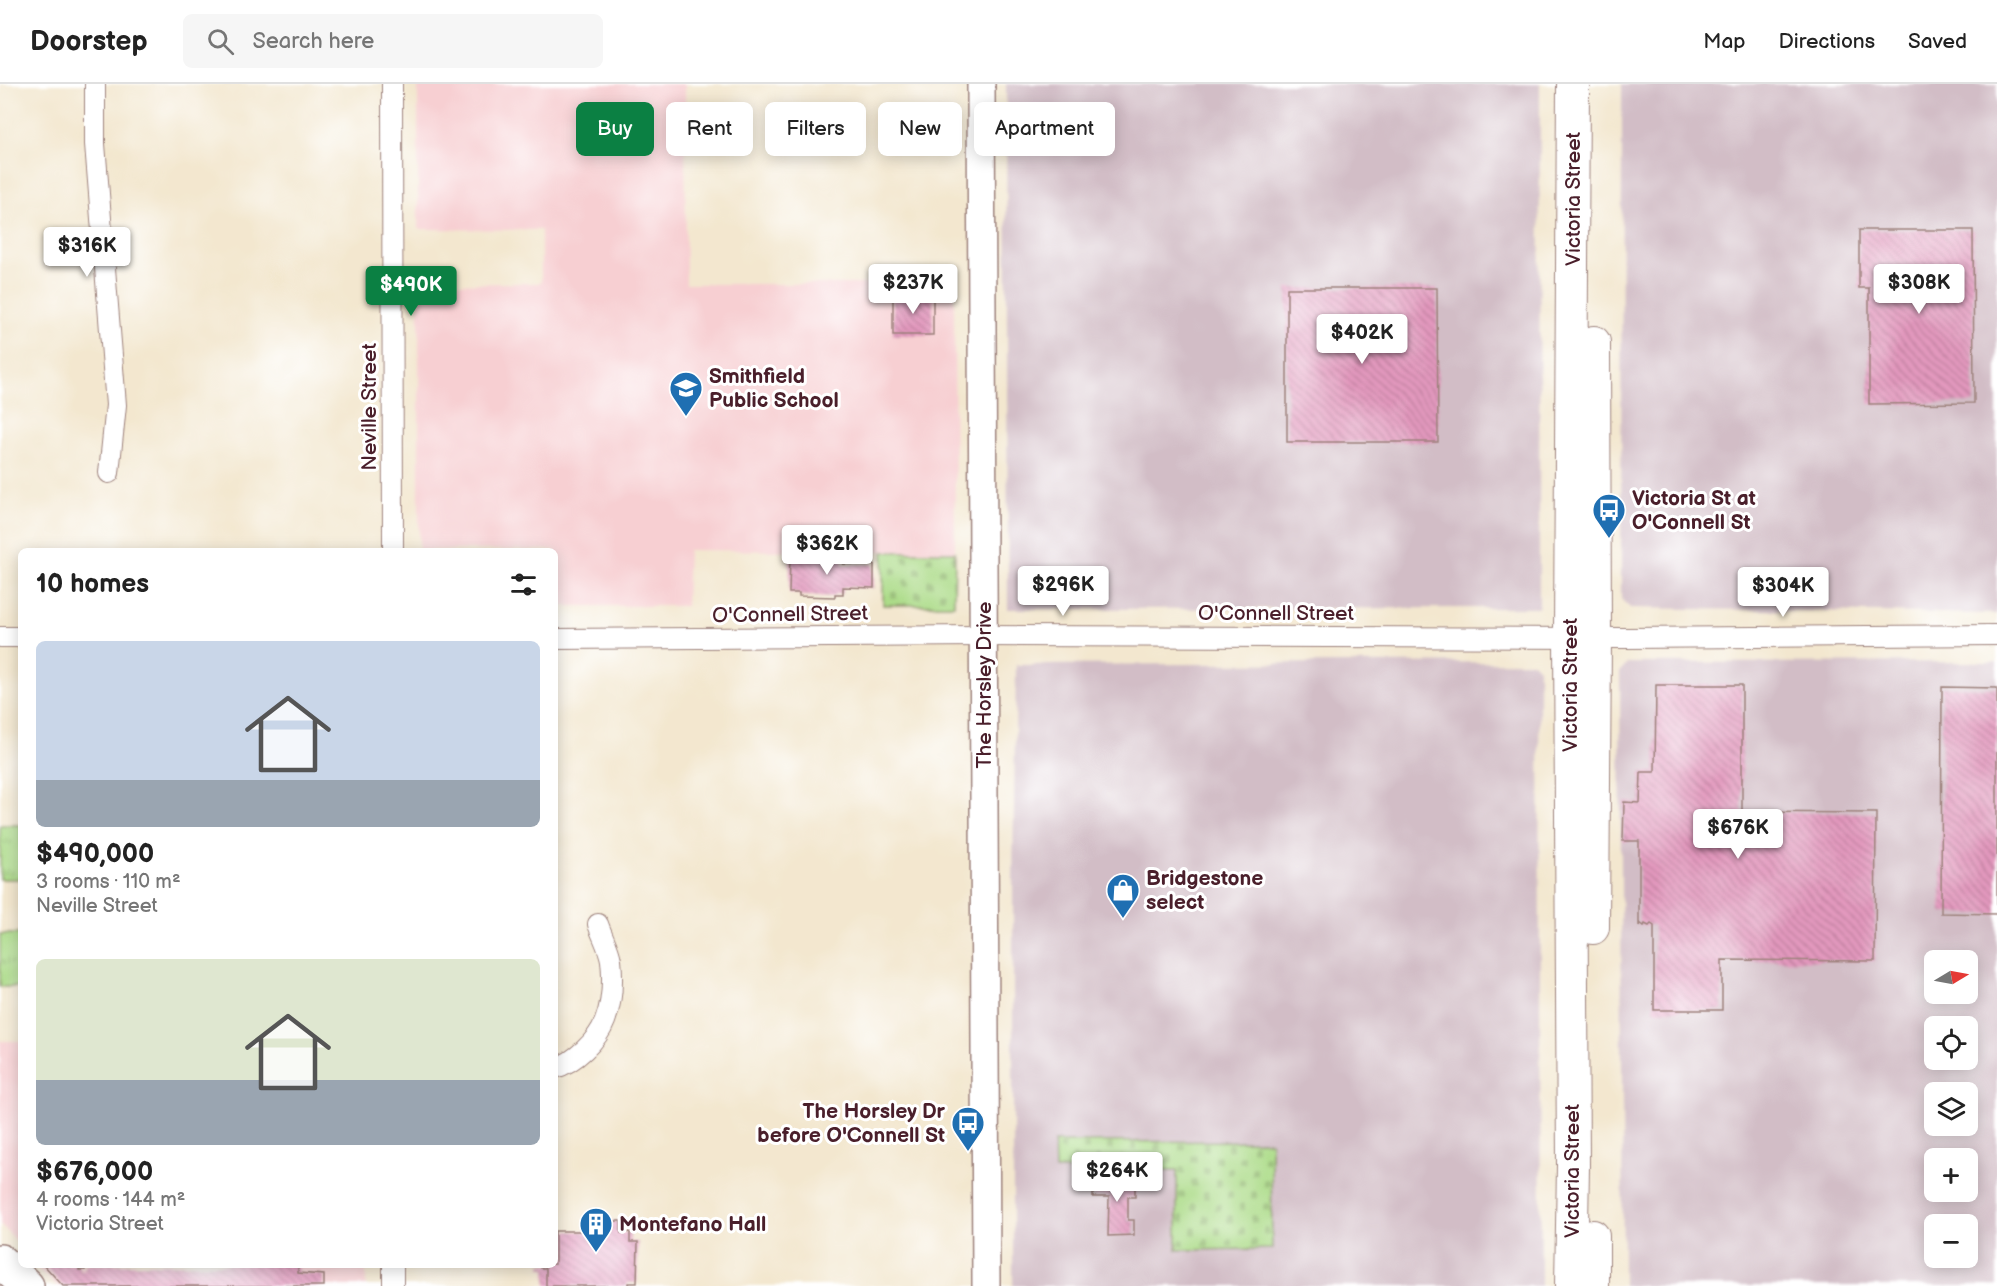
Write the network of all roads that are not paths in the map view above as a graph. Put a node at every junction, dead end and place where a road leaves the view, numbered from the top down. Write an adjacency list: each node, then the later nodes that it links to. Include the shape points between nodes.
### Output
1 (95, 84): 6 (street, via 95,144 116,405)
2 (392, 84): 7 (street, Neville Street)
3 (981, 84): 9 (main road, The Horsley Drive)
4 (1573, 84): 12 (main road, Victoria Street)
5 (1593, 84): 12 (main road, Victoria Street)
6 (109, 473)
7 (393, 548)
8 (1997, 635): 12 (street, O'Connell Street)
9 (984, 636): 12 (street, O'Connell Street); 13 (street, O'Connell Street); 20 (main road, The Horsley Drive)
10 (0, 637): 11 (street)
11 (18, 637)
12 (1582, 638): 21 (main road, Victoria Street); 22 (main road, Victoria Street)
13 (558, 639)
14 (598, 924): 15 (street, via 610,959 611,990 605,1022 586,1049)
15 (558, 1067)
16 (0, 1261): 18 (highway)
17 (393, 1268): 19 (street)
18 (27, 1286)
19 (393, 1286)
20 (986, 1286)
21 (1571, 1286)
22 (1593, 1286)

